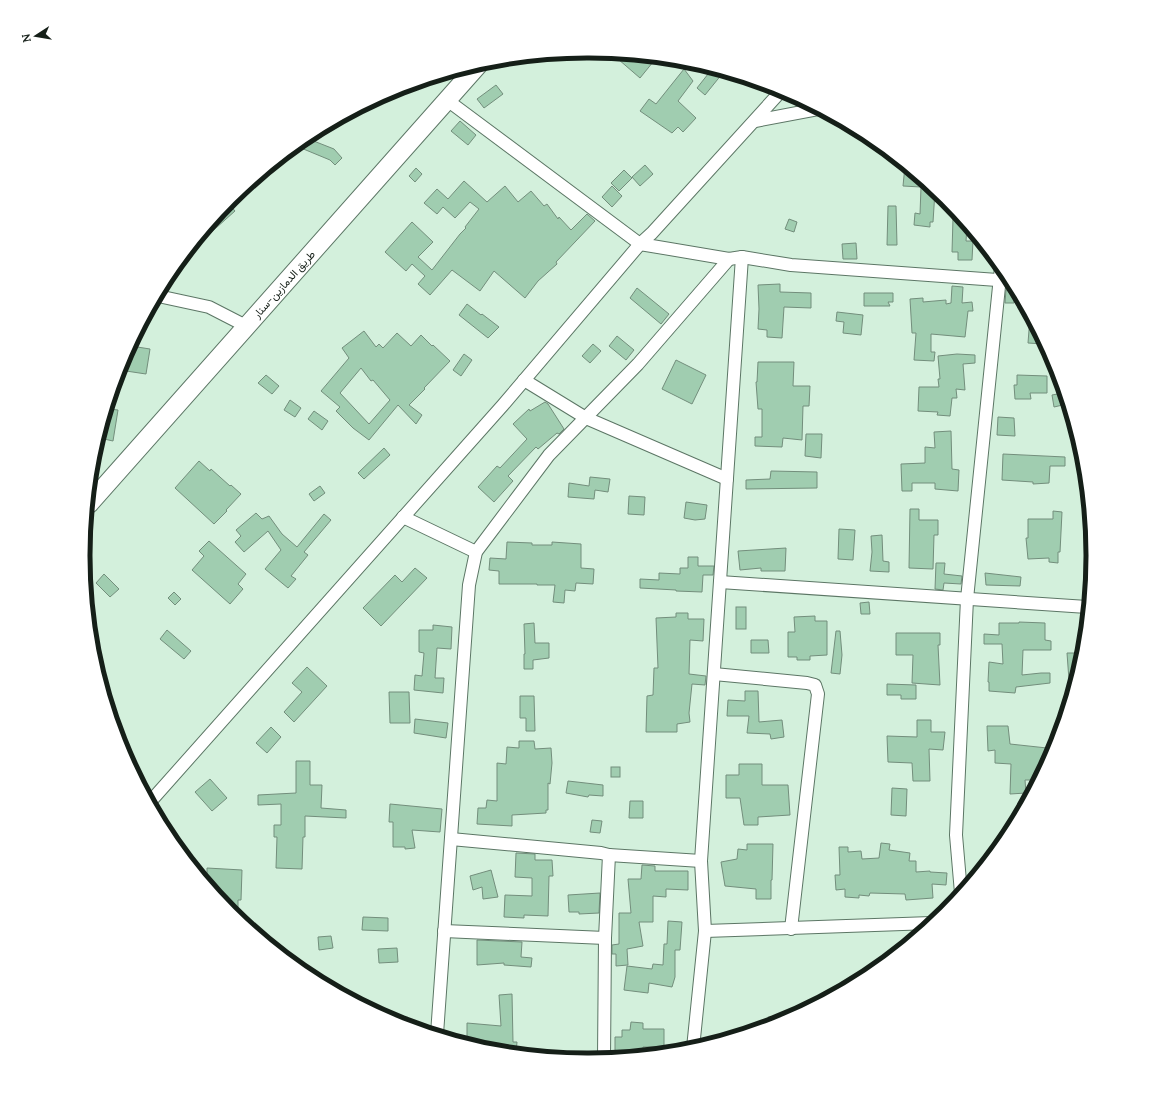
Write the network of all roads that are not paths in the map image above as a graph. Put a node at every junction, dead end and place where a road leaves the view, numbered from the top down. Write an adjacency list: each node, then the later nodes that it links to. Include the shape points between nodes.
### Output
1 (472, 72): 3 (highway, طريق الدمازين-سنار)
2 (777, 96): 5 (street)
3 (447, 100): 6 (street); 12 (highway, طريق الدمازين-سنار)
4 (811, 110): 5 (street)
5 (755, 121): 6 (street)
6 (640, 244): 8 (street); 13 (street)
7 (742, 257): 8 (street); 9 (street, via 790,265); 15 (street)
8 (729, 259): 14 (street, via 638,364)
9 (1003, 281)
10 (1005, 283): 20 (street)
11 (163, 297): 12 (street, via 209,307)
12 (246, 326): 16 (highway, طريق الدمازين-سنار)
13 (524, 380): 14 (street); 17 (street)
14 (586, 418): 15 (street); 18 (street, via 549,455)
15 (727, 479): 19 (street)
16 (94, 497)
17 (403, 517): 18 (street); 23 (street)
18 (476, 552): 24 (street, via 469,585)
19 (720, 582): 20 (street); 22 (street)
20 (968, 599): 21 (street); 27 (street, via 956,835)
21 (1082, 607)
22 (714, 674): 26 (street); 29 (street, via 807,683 815,686 818,694)
23 (154, 798)
24 (451, 839): 25 (street); 30 (street)
25 (609, 855): 26 (street); 32 (street)
26 (701, 861): 31 (street)
27 (960, 886)
28 (923, 923): 29 (street)
29 (791, 929): 31 (street)
30 (444, 931): 32 (street); 33 (street)
31 (705, 931): 34 (street)
32 (605, 938): 35 (street)
33 (437, 1030)
34 (694, 1041)
35 (604, 1053)

